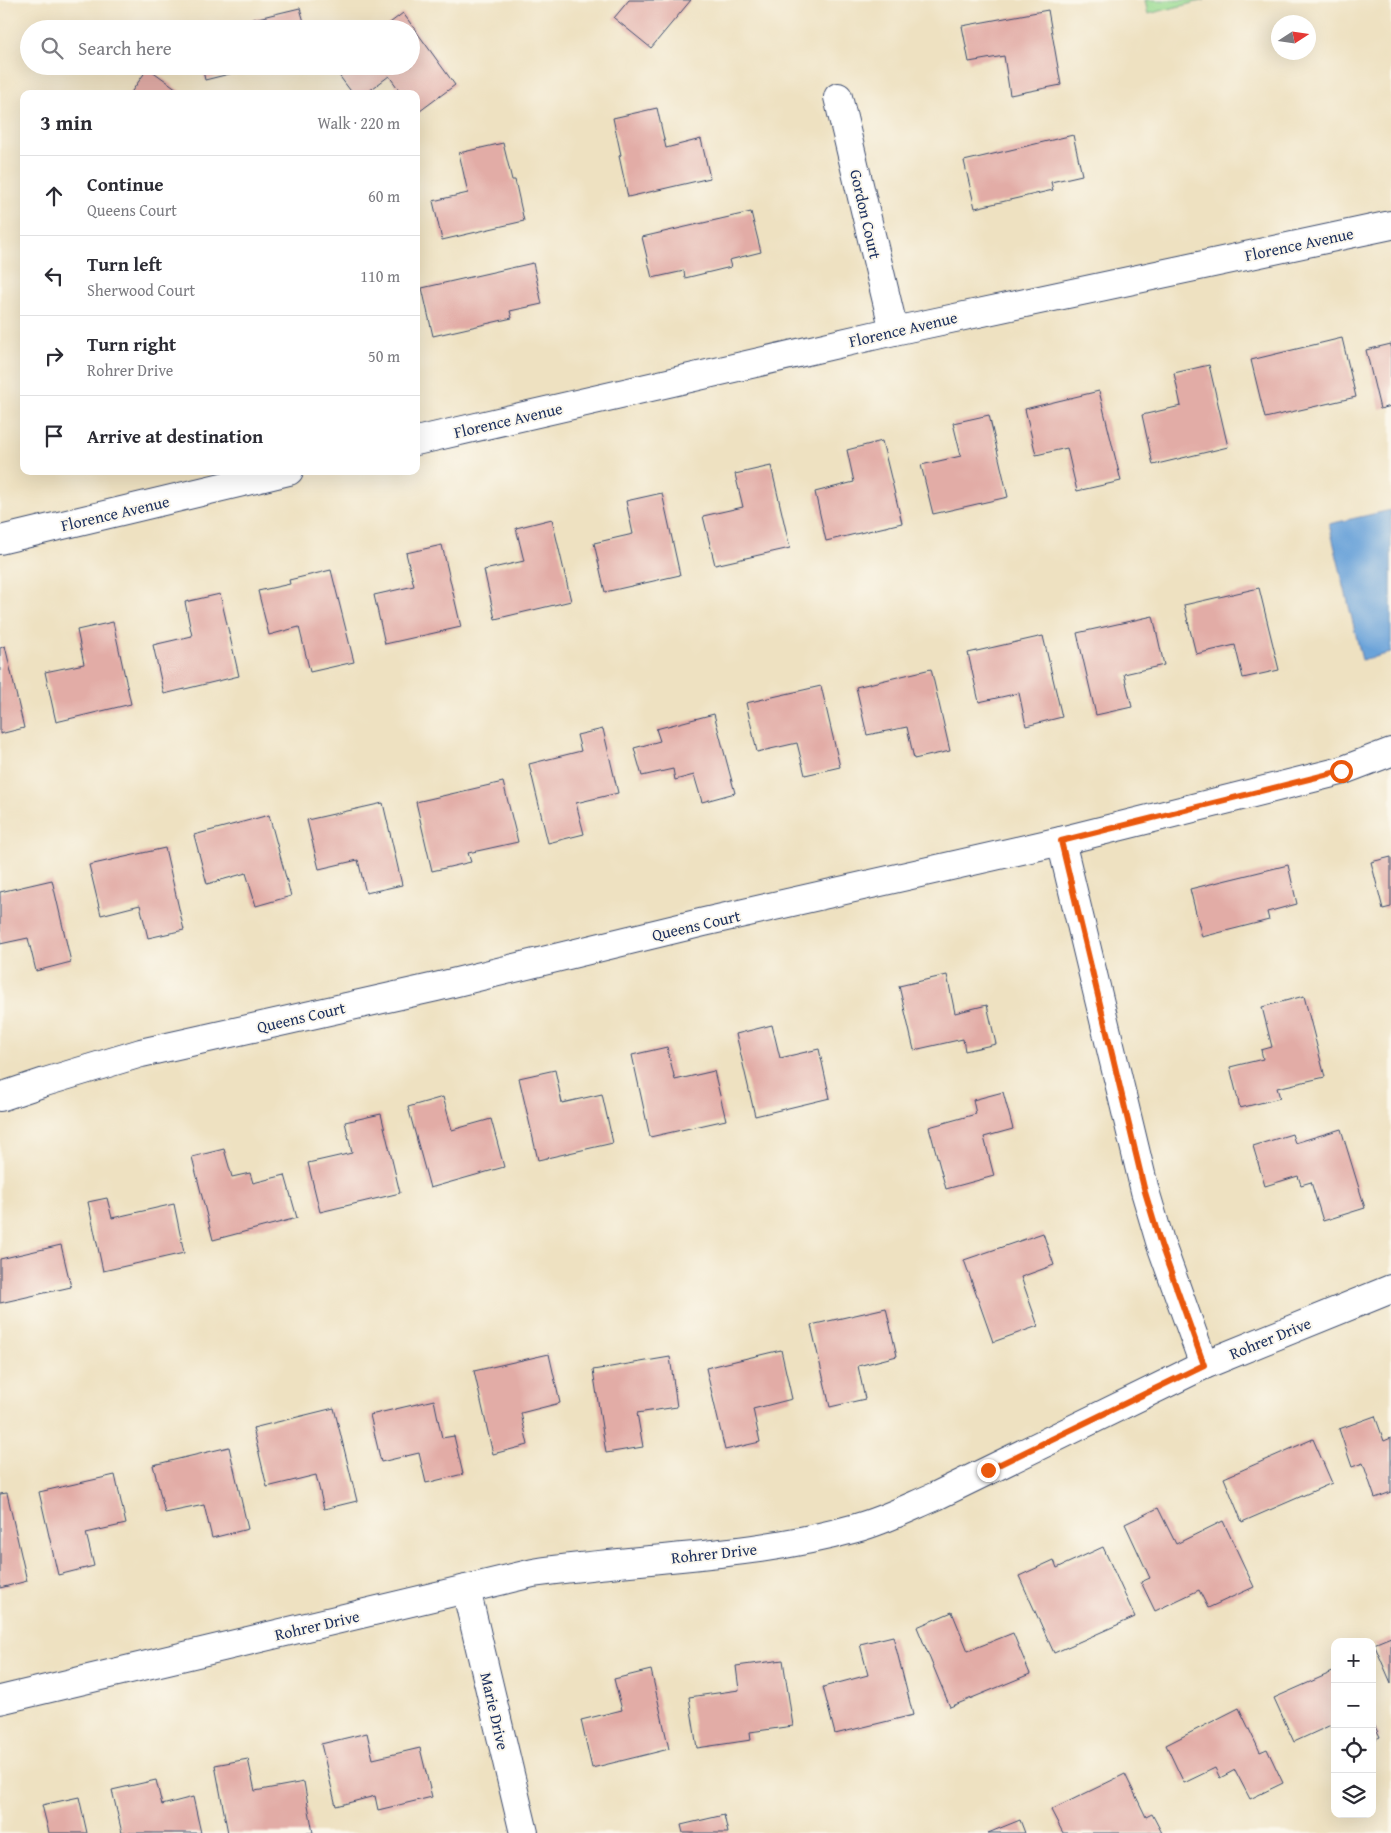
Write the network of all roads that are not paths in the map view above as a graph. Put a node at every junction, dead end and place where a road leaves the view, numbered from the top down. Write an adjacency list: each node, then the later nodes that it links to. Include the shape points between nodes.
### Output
1 (838, 97): 3 (street, Gordon Court)
2 (1391, 225): 3 (street, Florence Avenue)
3 (894, 331): 4 (street, Florence Avenue)
4 (420, 440)
5 (272, 475): 6 (street, Florence Avenue)
6 (0, 540)
7 (1391, 752): 8 (street, Queens Court, via 1341,771)
8 (1061, 841): 9 (street, Queens Court, via 141,1053); 11 (street, via 1145,1192)
9 (0, 1097)
10 (1391, 1289): 11 (street, Rohrer Drive)
11 (1204, 1365): 12 (street, Rohrer Drive, via 936,1496 857,1528 769,1548 586,1565 533,1573)
12 (466, 1589): 13 (street, Rohrer Drive); 14 (street, Marie Drive)
13 (0, 1700)
14 (524, 1833)

